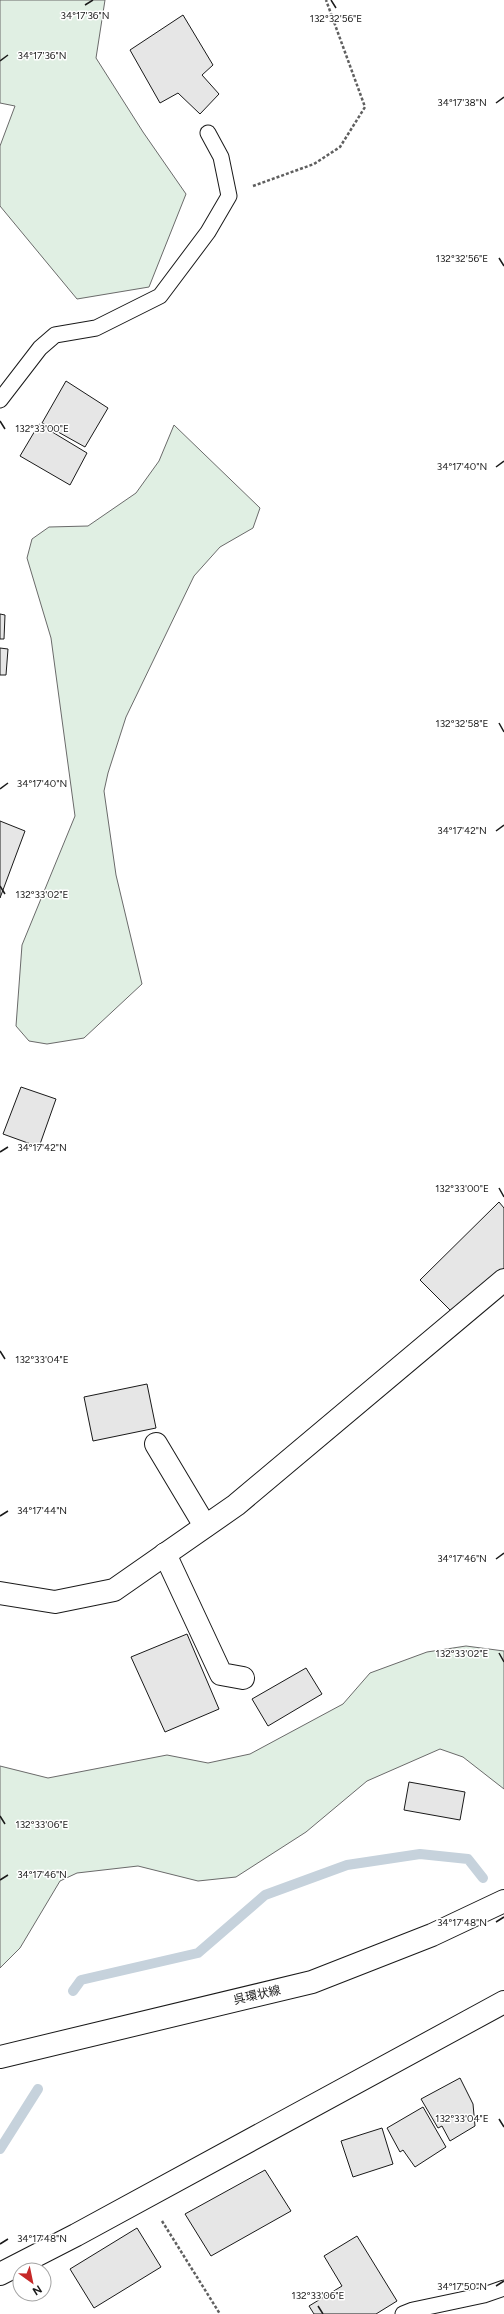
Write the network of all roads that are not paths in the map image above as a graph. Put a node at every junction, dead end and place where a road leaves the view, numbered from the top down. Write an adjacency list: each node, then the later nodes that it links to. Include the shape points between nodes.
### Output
1 (208, 133): 2 (lane, via 221,157 229,196 208,232 160,296 96,328 55,335 40,348)
2 (0, 400)
3 (504, 1280): 5 (street, via 236,1505)
4 (156, 1444): 5 (street)
5 (205, 1526): 6 (street)
6 (165, 1554): 7 (street, via 114,1590 55,1602); 8 (street, via 221,1674)
7 (0, 1593)
8 (243, 1678)
9 (504, 1901): 11 (street, 呉環状線, via 432,1935 312,1982)
10 (504, 2002): 12 (street)
11 (0, 2057)
12 (0, 2274)
13 (504, 2288): 14 (lane)
14 (403, 2314)

